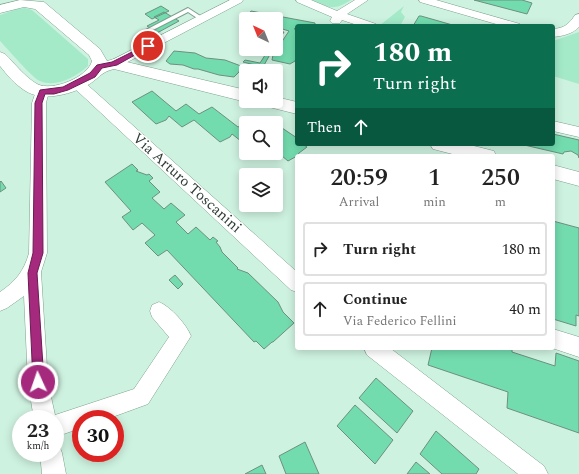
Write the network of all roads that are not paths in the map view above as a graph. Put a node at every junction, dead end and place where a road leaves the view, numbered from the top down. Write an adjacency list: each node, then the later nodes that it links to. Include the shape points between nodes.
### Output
1 (238, 0): 7 (street)
2 (302, 0): 9 (street)
3 (363, 0): 9 (street)
4 (424, 0): 11 (street)
5 (29, 1): 6 (street); 15 (street, via 41,6)
6 (2, 6)
7 (202, 18): 13 (street); 13 (lane, via 188,10 144,32)
8 (579, 18): 12 (street, via 574,28)
9 (336, 21): 10 (street)
10 (358, 24)
11 (509, 24)
12 (555, 33)
13 (158, 41): 15 (street)
14 (0, 57): 17 (street, via 32,88)
15 (107, 65): 16 (street); 18 (street)
16 (77, 83): 17 (street, via 60,90); 28 (street, Via Arturo Toscanini)
17 (42, 92): 27 (street, via 39,103 38,253)
18 (239, 94)
19 (283, 105): 20 (street)
20 (295, 108)
21 (555, 126): 22 (street)
22 (579, 132)
23 (448, 146): 24 (street)
24 (479, 154)
25 (555, 173): 26 (street)
26 (579, 179)
27 (32, 273): 29 (street, via 26,283); 34 (street, via 38,382)
28 (295, 282)
29 (0, 302)
30 (160, 311): 35 (street, via 181,336 141,397)
31 (555, 340): 32 (street)
32 (579, 347)
33 (377, 350): 38 (street)
34 (43, 410)
35 (64, 423)
36 (52, 462): 37 (street)
37 (54, 474)
38 (536, 474)

